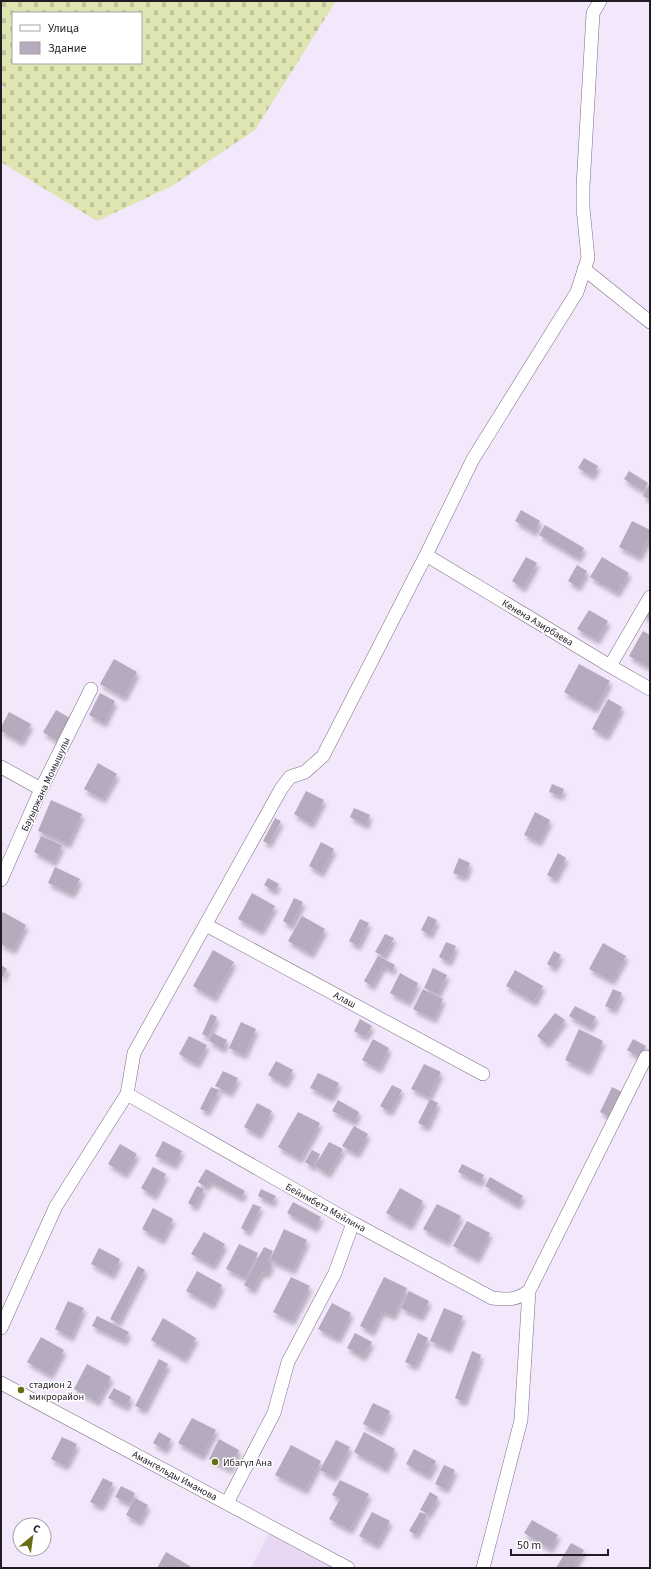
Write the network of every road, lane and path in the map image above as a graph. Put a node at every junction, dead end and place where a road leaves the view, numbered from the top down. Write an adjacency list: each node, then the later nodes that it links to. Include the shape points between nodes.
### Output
1 (600, 1): 2 (street, via 593,13 592,29 583,187 588,258)
2 (584, 269): 3 (street); 4 (street, via 577,292 473,459)
3 (650, 322)
4 (426, 555): 6 (street, Кенена Азирбаева); 12 (street, via 323,756 305,772 290,777 281,789)
5 (650, 597): 6 (street)
6 (610, 666): 8 (street, Кенена Азирбаева)
7 (91, 689): 10 (street, Бауыржана Момышулы)
8 (650, 689)
9 (1, 767): 10 (street)
10 (41, 789): 11 (street, Бауыржана Момышулы)
11 (1, 880)
12 (206, 925): 14 (street, Алаш); 15 (street, via 134,1053)
13 (646, 1057): 17 (street)
14 (484, 1074)
15 (127, 1094): 16 (street, Бейимбета Майлина); 18 (street, via 56,1206)
16 (353, 1223): 17 (street, Бейимбета Майлина, via 492,1298 519,1298); 20 (street, via 335,1273 288,1362 274,1413)
17 (529, 1291): 22 (street, via 521,1420)
18 (1, 1328)
19 (1, 1383): 20 (street, Амангельды Иманова)
20 (227, 1503): 21 (street, Амангельды Иманова)
21 (348, 1568)
22 (482, 1568)

